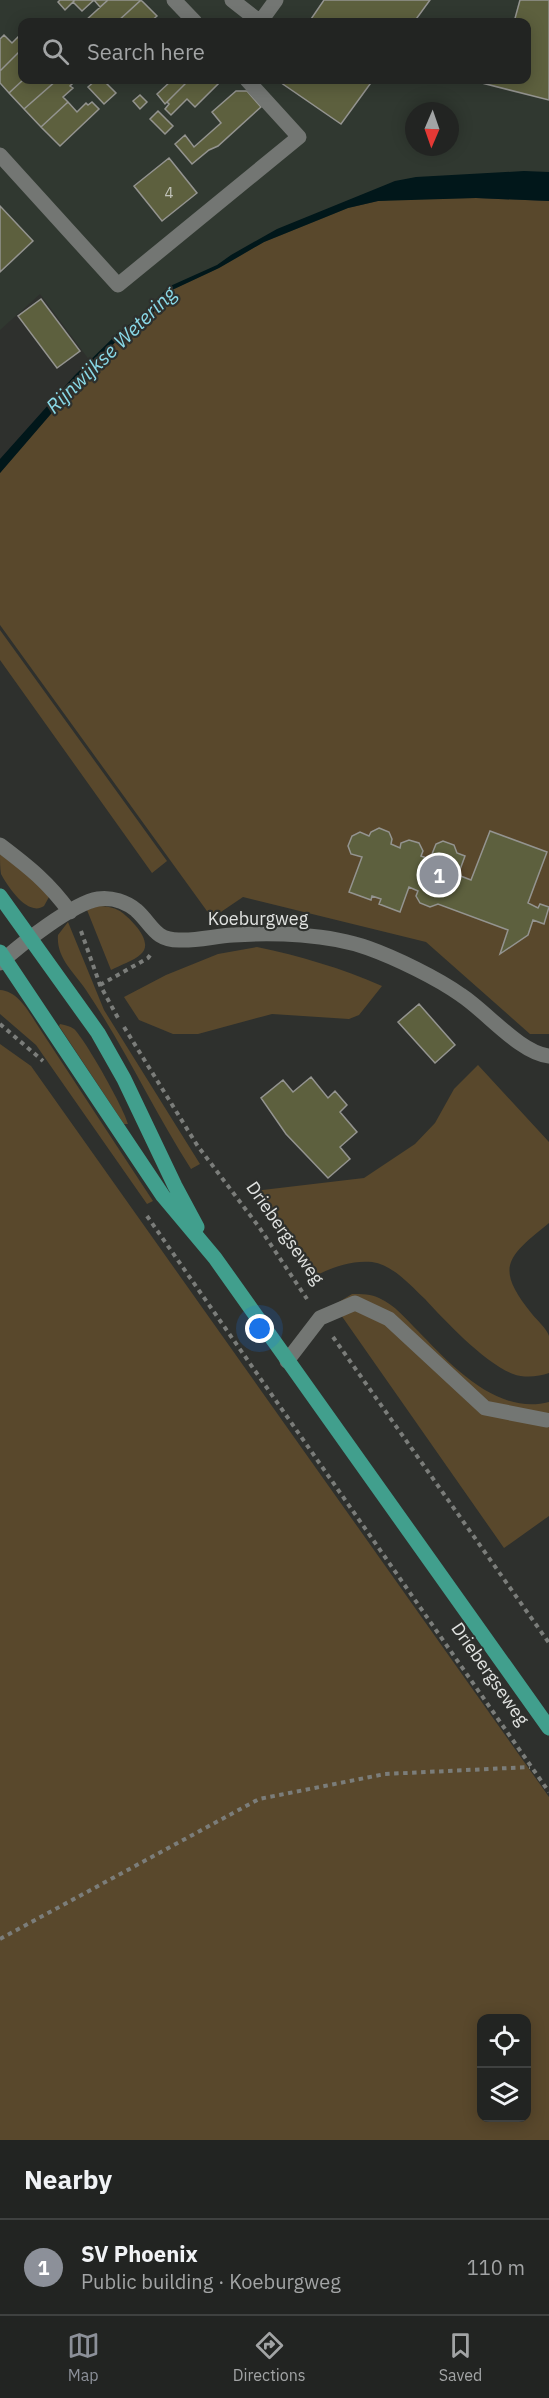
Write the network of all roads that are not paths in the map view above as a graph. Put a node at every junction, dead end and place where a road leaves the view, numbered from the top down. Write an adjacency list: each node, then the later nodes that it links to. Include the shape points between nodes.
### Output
1 (174, 0): 4 (street)
2 (232, 0): 5 (street)
3 (276, 0): 6 (street)
4 (191, 18)
5 (255, 18)
6 (263, 18)
7 (252, 84): 8 (street, via 299,137 118,285)
8 (0, 155)
9 (0, 845): 11 (street, via 53,888)
10 (0, 896): 12 (main road, Driebergseweg)
11 (70, 912): 12 (street); 14 (street, Koeburgweg, via 90,901 115,899 136,910 161,938 279,934 367,948 461,994 525,1049)
12 (31, 938): 13 (street); 15 (main road, Driebergseweg, via 98,1033)
13 (2, 958): 15 (main road, Driebergseweg, via 163,1196)
14 (549, 1056)
15 (215, 1258): 16 (main road, Driebergseweg)
16 (287, 1361): 17 (street, via 320,1318 355,1303 389,1319 484,1408); 18 (main road, Driebergseweg)
17 (546, 1420)
18 (549, 1728)

